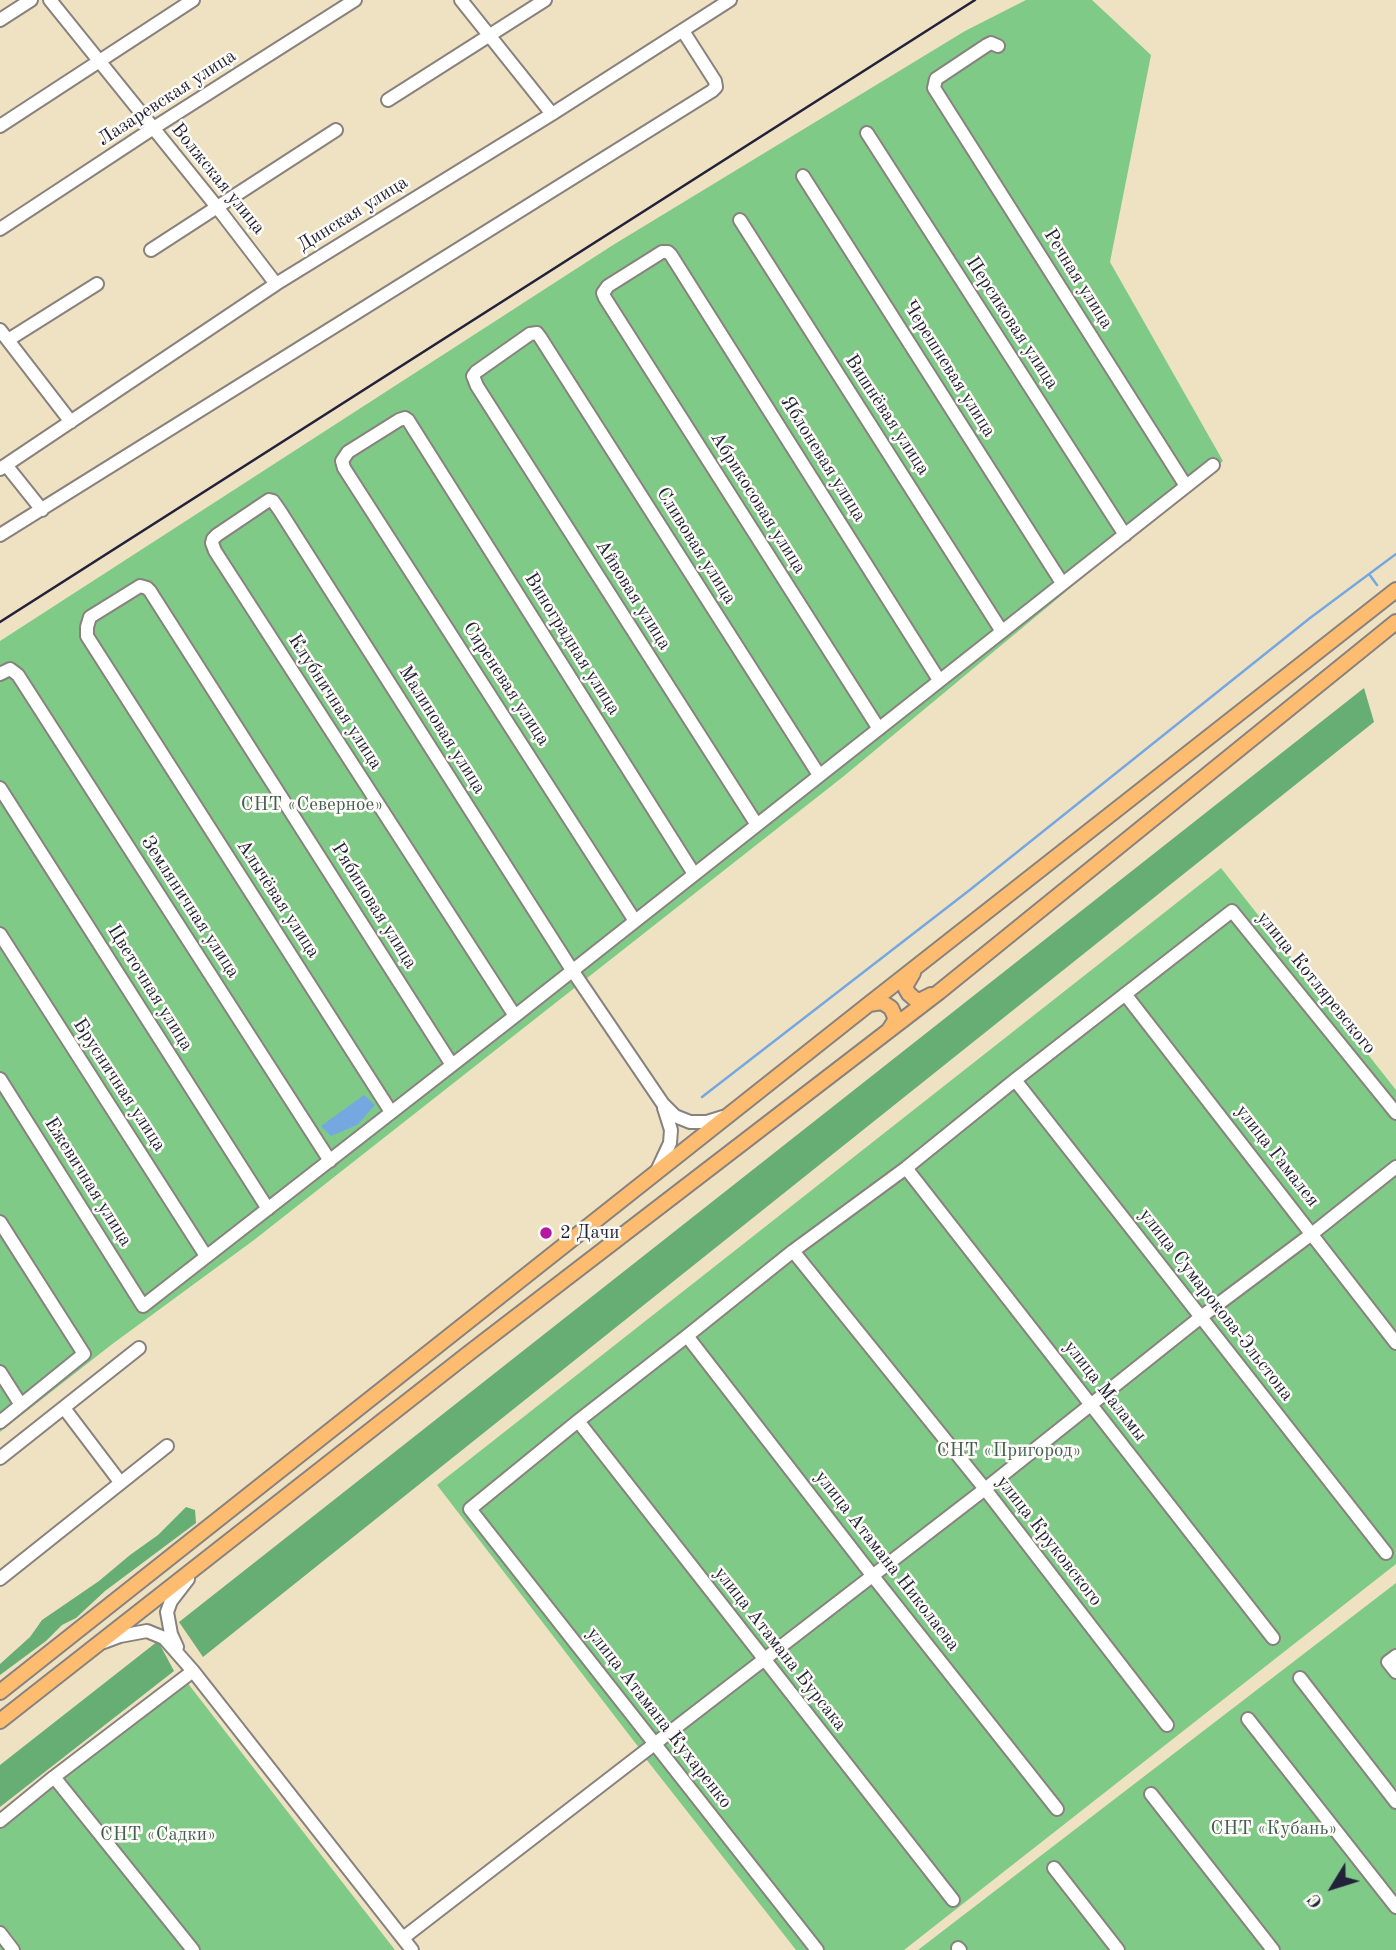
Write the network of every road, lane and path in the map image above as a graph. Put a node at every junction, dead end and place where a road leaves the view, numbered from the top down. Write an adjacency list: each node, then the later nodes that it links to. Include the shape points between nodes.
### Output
1 (31, 0): 8 (street)
2 (50, 0): 12 (street, Волжская улица)
3 (193, 0): 12 (street)
4 (355, 0): 16 (street, Лазаревская улица)
5 (461, 0): 10 (street)
6 (545, 0): 10 (street)
7 (730, 0): 9 (street, Динская улица)
8 (0, 20)
9 (682, 31): 14 (street, Динская улица); 34 (street, via 715,81 712,91)
10 (489, 35): 13 (street); 14 (street)
11 (998, 46): 33 (street, Речная улица, via 987,45 936,79 937,93)
12 (100, 62): 15 (street); 16 (street, Волжская улица)
13 (388, 100)
14 (552, 114): 25 (street, Динская улица)
15 (0, 126)
16 (152, 129): 20 (street, Волжская улица); 22 (street, Лазаревская улица)
17 (336, 130): 20 (street)
18 (867, 133): 37 (street, Персиковая улица)
19 (803, 176): 38 (street, Черешневая улица)
20 (217, 207): 23 (street); 25 (street, Волжская улица)
21 (740, 220): 41 (street, Вишнёвая улица)
22 (0, 229)
23 (151, 250)
24 (97, 284): 27 (street)
25 (276, 284): 29 (street, Динская улица)
26 (605, 298): 44 (street, Яблоневая улица, via 608,286 662,252 674,258); 45 (street, Абрикосовая улица)
27 (4, 335): 29 (street)
28 (540, 337): 46 (street, Сливовая улица); 48 (street, Айвовая улица, via 530,334 475,372 477,386)
29 (71, 422): 32 (street, Динская улица)
30 (417, 435): 49 (street, Виноградная улица); 50 (street, Сиреневая улица, via 408,420 399,420 348,452 342,461 344,468)
31 (1213, 465): 33 (street)
32 (3, 467): 34 (street)
33 (1186, 486): 37 (street)
34 (41, 510): 36 (street)
35 (280, 510): 53 (street, Малиновая улица); 57 (street, Клубничная улица, via 273,501 264,502 217,535 212,543 215,551)
36 (0, 535)
37 (1125, 535): 38 (street)
38 (1062, 583): 41 (street)
39 (1396, 590): 52 (main road)
40 (1395, 622): 54 (main road)
41 (1001, 631): 44 (street)
42 (88, 636): 59 (street, Рябиновая улица, via 90,617 140,586 150,591); 63 (street, Алычёвая улица)
43 (0, 674): 66 (street, Земляничная улица, via 10,669 18,675)
44 (939, 680): 45 (street)
45 (879, 729): 46 (street)
46 (819, 775): 48 (street)
47 (0, 788): 70 (street, Цветочная улица)
48 (757, 825): 49 (street)
49 (695, 874): 50 (street)
50 (635, 921): 53 (street)
51 (0, 934): 74 (street, Брусничная улица)
52 (918, 966): 54 (main road, via 906,985 909,994 921,1000); 56 (main road)
53 (572, 970): 57 (street); 62 (street, Малиновая улица)
54 (939, 992): 58 (main road)
55 (1125, 994): 61 (street); 64 (street, улица Котляревского, via 1232,911); 72 (street, улица Гамалея)
56 (869, 1004): 58 (main road, via 883,1002 891,1008 896,1019); 65 (main road)
57 (515, 1016): 59 (street)
58 (888, 1032): 90 (main road)
59 (452, 1065): 63 (street)
60 (0, 1079): 74 (street, Ежевичная улица, via 143,1306)
61 (1015, 1080): 68 (street); 75 (street, улица Сумарокова-Эльстона)
62 (663, 1104): 65 (street, via 690,1122); 69 (street, via 670,1143)
63 (391, 1112): 66 (street)
64 (1396, 1113)
65 (728, 1116): 69 (main road)
66 (330, 1161): 70 (street)
67 (1396, 1167): 72 (street)
68 (905, 1168): 73 (street); 81 (street, улица Маламы)
69 (656, 1173): 99 (main road)
70 (268, 1209): 74 (street)
71 (0, 1222): 80 (street, via 83,1354)
72 (1313, 1233): 75 (street); 77 (street, улица Гамалея)
73 (793, 1251): 76 (street); 88 (street, улица Круковского)
74 (206, 1256)
75 (1202, 1317): 81 (street); 89 (street, улица Сумарокова-Эльстона)
76 (687, 1336): 83 (street); 91 (street, улица Атамана Николаева)
77 (1396, 1343)
78 (139, 1348): 82 (street)
79 (0, 1372): 80 (street)
80 (21, 1405): 84 (street)
81 (1091, 1405): 88 (street); 93 (street, улица Маламы)
82 (64, 1408): 86 (street); 87 (street)
83 (578, 1421): 96 (street, улица Атамана Бурсака); 103 (street, улица Атамана Кухаренко, via 470,1509)
84 (0, 1422)
85 (167, 1446): 87 (street)
86 (0, 1458)
87 (120, 1482): 92 (street)
88 (985, 1489): 91 (street); 102 (street, улица Круковского)
89 (1386, 1553)
90 (202, 1562): 94 (main road); 95 (street, via 167,1612)
91 (872, 1576): 96 (street); 107 (street, улица Атамана Николаева)
92 (0, 1579)
93 (1273, 1637)
94 (93, 1647): 95 (street, via 147,1631 164,1638); 101 (main road)
95 (181, 1657): 97 (street)
96 (764, 1661): 103 (street); 110 (street, улица Атамана Бурсака)
97 (193, 1671): 104 (street); 113 (street)
98 (1300, 1678): 106 (street)
99 (0, 1692)
100 (1248, 1719): 111 (street)
101 (0, 1721)
102 (1167, 1725)
103 (654, 1744): 113 (street); 117 (street, улица Атамана Кухаренко)
104 (54, 1777): 108 (street); 115 (street)
105 (1151, 1794): 119 (street)
106 (1396, 1802)
107 (1057, 1809)
108 (0, 1821)
109 (1054, 1868): 118 (street)
110 (953, 1900)
111 (1396, 1907)
112 (0, 1933): 114 (street)
113 (403, 1938): 116 (street)
114 (13, 1950)
115 (192, 1950)
116 (412, 1950)
117 (817, 1950)
118 (1118, 1950)
119 (1273, 1950)

